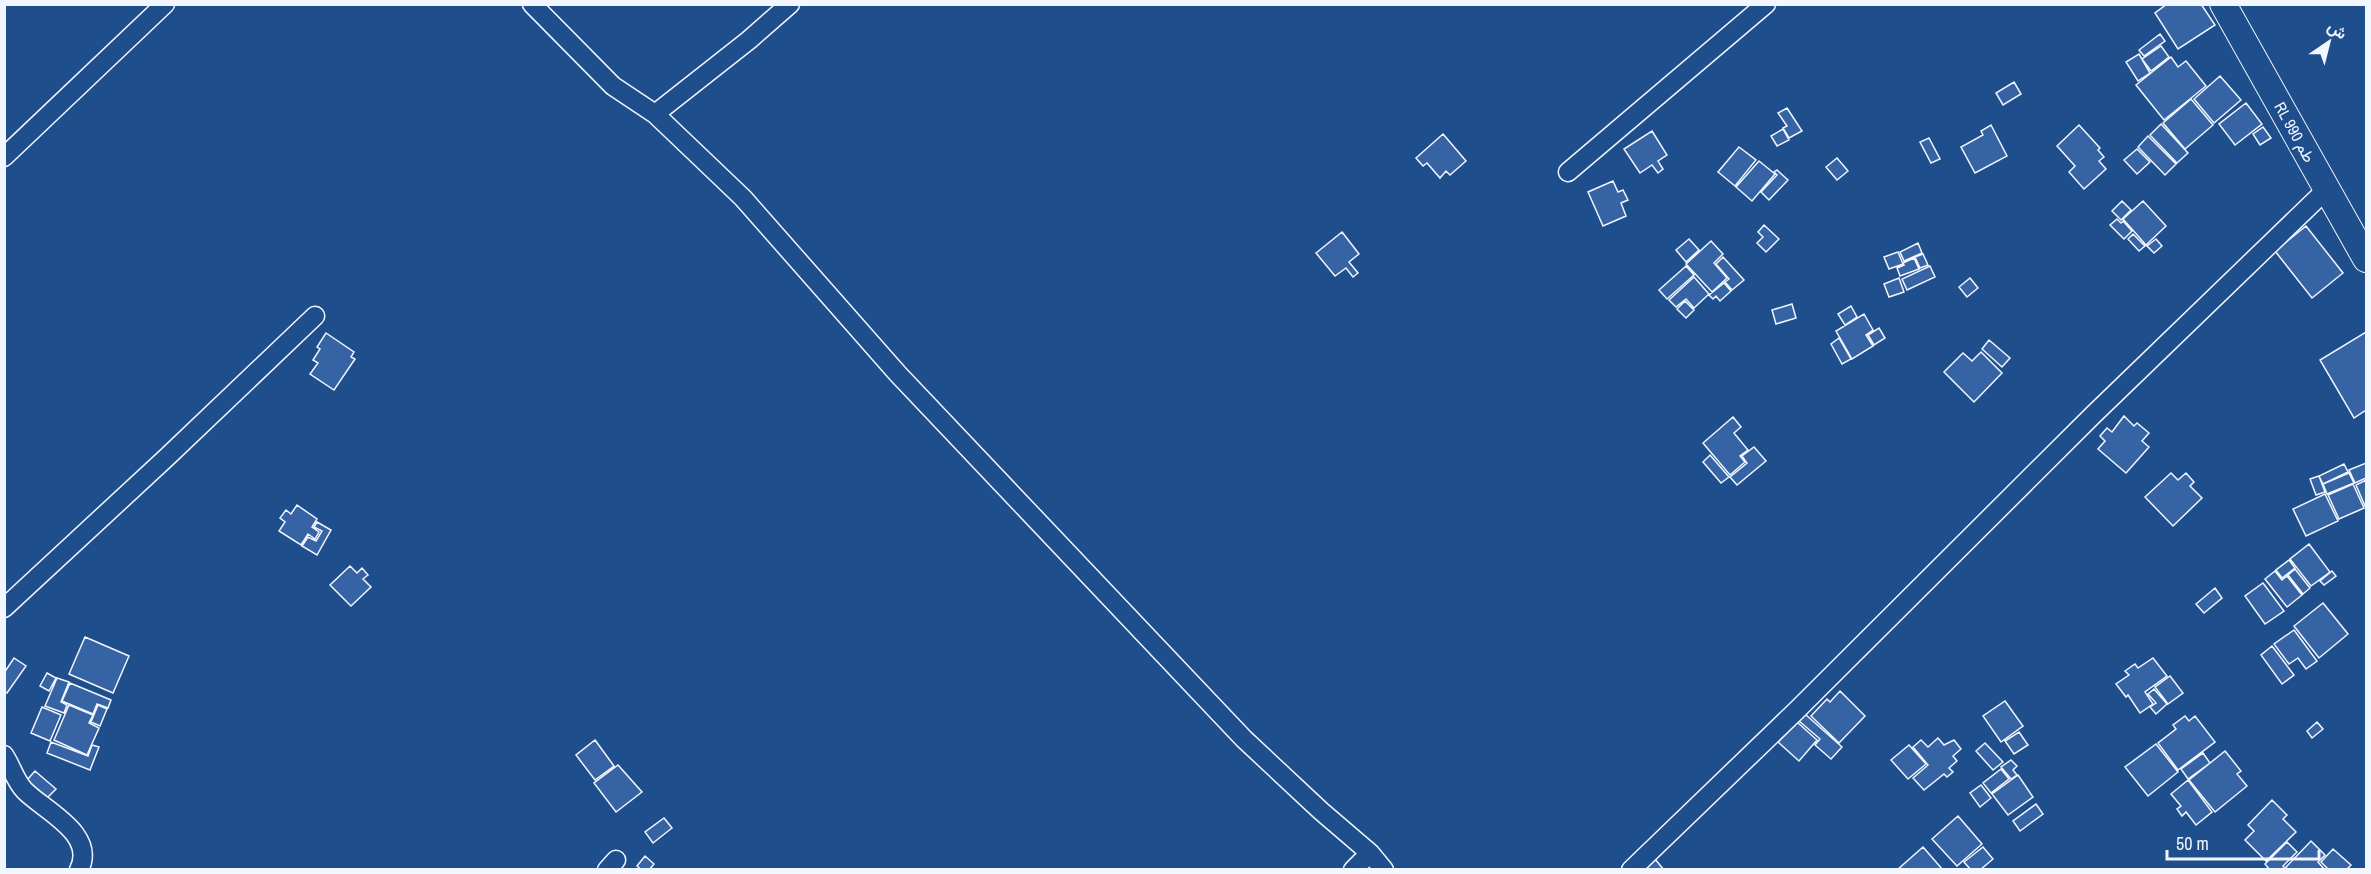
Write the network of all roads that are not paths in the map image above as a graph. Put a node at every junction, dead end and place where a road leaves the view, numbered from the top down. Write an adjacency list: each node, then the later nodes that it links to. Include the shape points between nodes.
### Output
1 (165, 4): 7 (street)
2 (532, 4): 6 (street, via 613,86)
3 (790, 4): 6 (street)
4 (1766, 4): 8 (street)
5 (2223, 4): 9 (street, RL طم 990)
6 (655, 114): 14 (street, via 743,198 898,374 1244,739)
7 (4, 157)
8 (1568, 172)
9 (2327, 189): 10 (street, RL طم 990); 18 (street)
10 (2364, 249)
11 (315, 316): 12 (street)
12 (4, 608)
13 (4, 755): 15 (street, via 24,790 76,836 82,854)
14 (1370, 853): 16 (street); 17 (street)
15 (79, 870)
16 (1353, 870)
17 (1384, 870)
18 (1631, 870)

